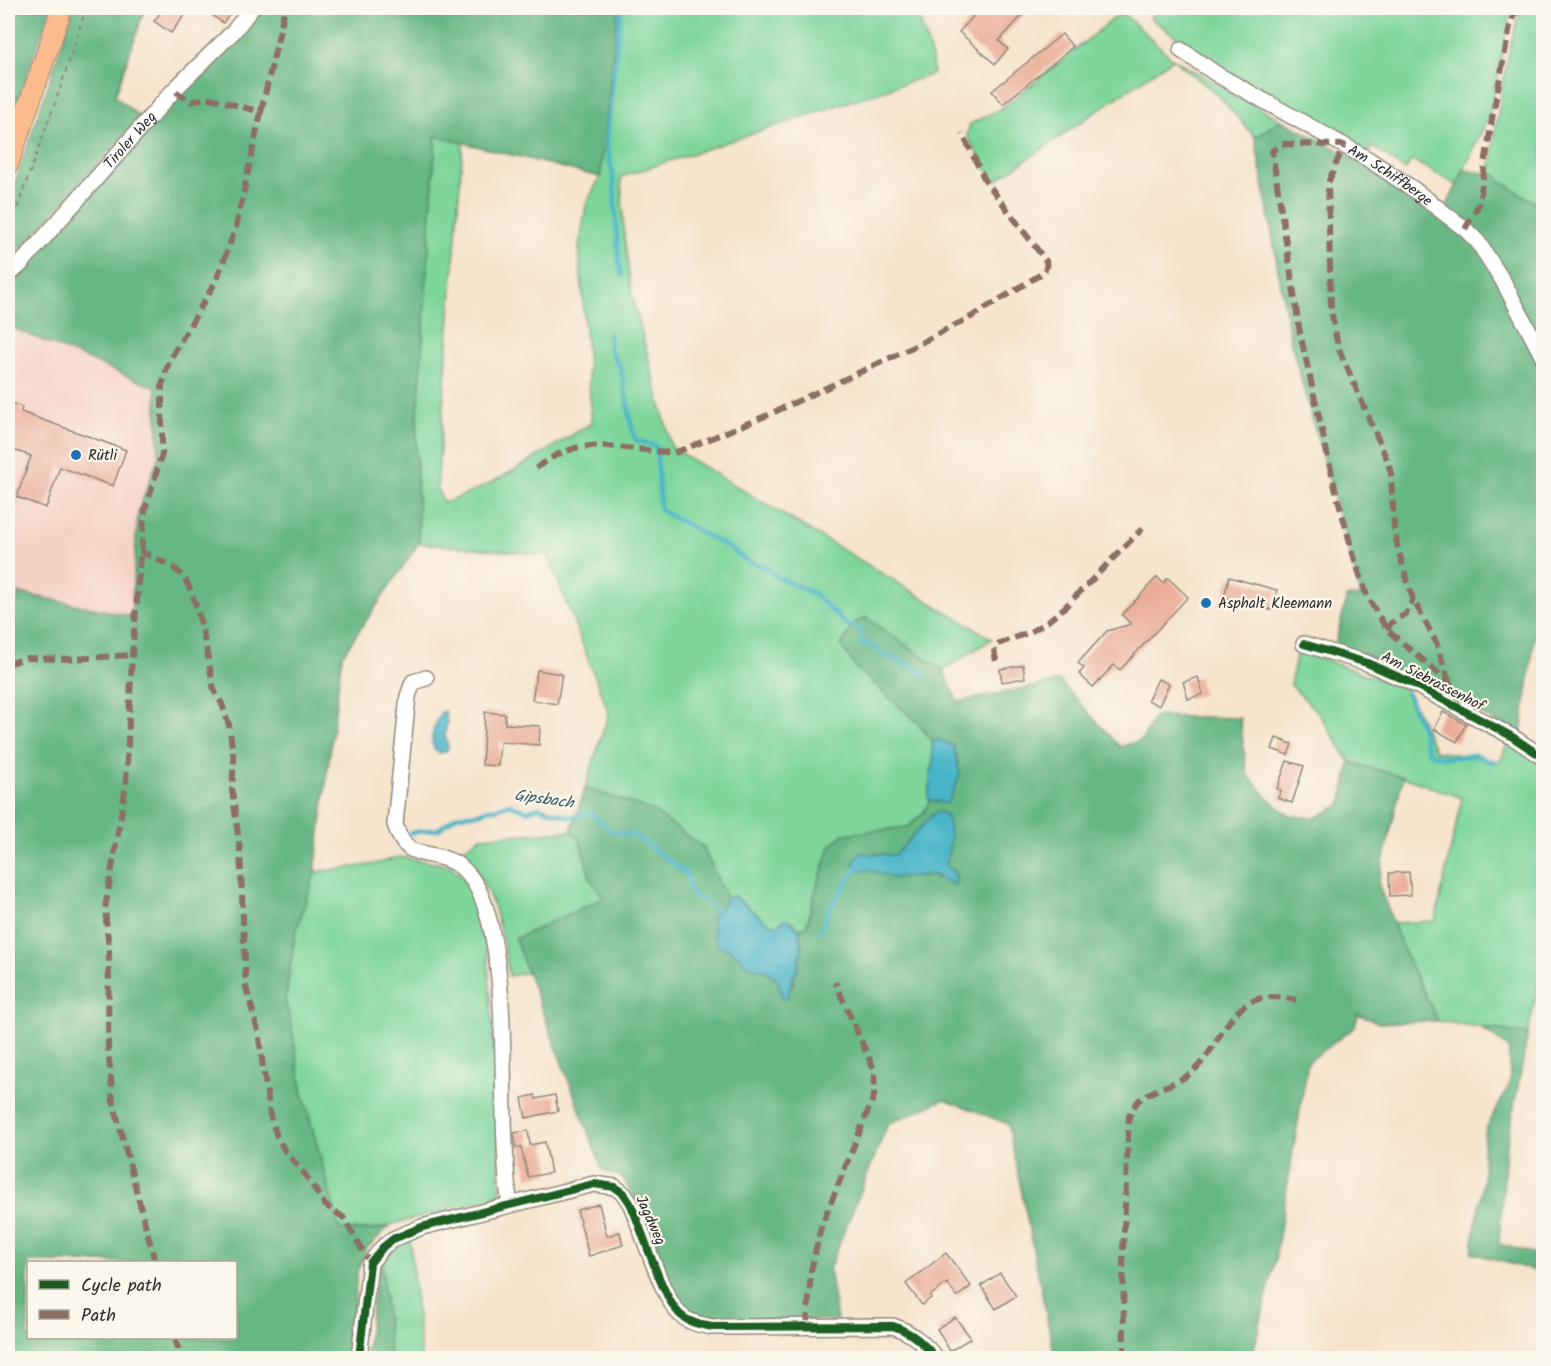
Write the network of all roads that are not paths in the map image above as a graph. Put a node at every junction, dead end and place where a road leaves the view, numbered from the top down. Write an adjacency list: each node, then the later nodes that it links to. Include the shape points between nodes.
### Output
1 (62, 8): 4 (main road)
2 (252, 8): 5 (street, Tiroler Weg)
3 (1181, 50): 6 (street, Am Schiffberge, via 1368,159 1465,229 1503,281)
4 (8, 165)
5 (8, 275)
6 (1544, 359)
7 (1304, 644): 9 (street, Am Siebrassenhof, via 1367,663 1410,682)
8 (426, 678): 10 (street, via 413,682 408,696 395,824 406,847 455,863 466,872 484,902 498,978)
9 (1544, 758)
10 (510, 1204): 11 (street, Jagdweg, via 422,1227 383,1247 369,1263); 12 (street, Jagdweg, via 594,1184 615,1187 630,1203 669,1300 682,1317 713,1327 893,1326 909,1331)
11 (359, 1359)
12 (936, 1359)

